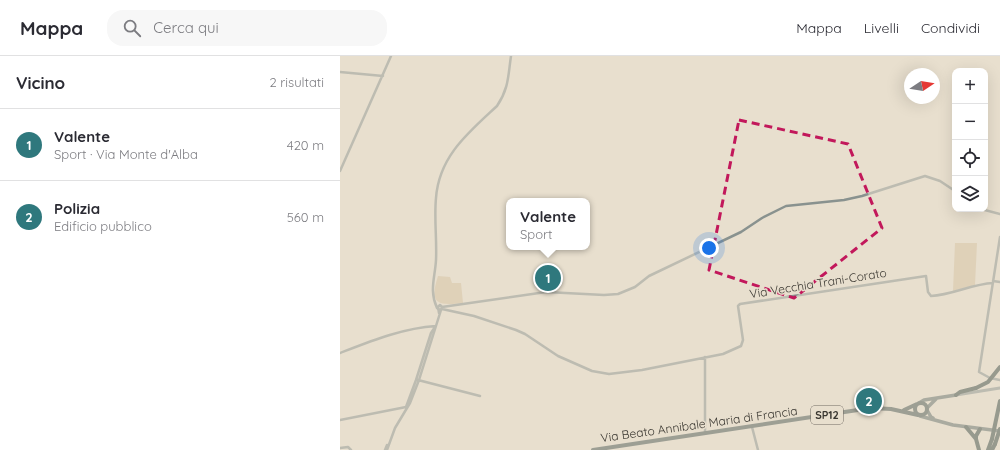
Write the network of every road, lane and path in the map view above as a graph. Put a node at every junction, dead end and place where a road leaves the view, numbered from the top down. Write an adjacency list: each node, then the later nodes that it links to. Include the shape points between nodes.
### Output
1 (392, 56): 4 (street)
2 (511, 56): 13 (street, via 507,88 501,100 460,142 440,174 436,198 436,260 432,289 434,299)
3 (340, 72): 4 (street)
4 (383, 76): 5 (street)
5 (340, 171)
6 (952, 189): 12 (street, via 940,181 925,176 844,200 786,206 741,232 649,276 635,287 618,294 546,292)
7 (988, 211): 8 (street)
8 (1000, 214)
9 (1000, 237): 10 (street)
10 (993, 282): 11 (street); 17 (street, Via Vecchia Trani-Corato, via 931,296 926,276 740,304 738,306 743,344 723,354); 20 (street, via 979,372)
11 (1000, 282)
12 (450, 306): 13 (street); 14 (street)
13 (440, 308): 14 (street, Via Vecchia Trani-Corato); 15 (street)
14 (452, 312): 17 (street, Via Vecchia Trani-Corato, via 474,316 516,330 558,356 592,371 609,374 628,372)
15 (436, 326): 16 (street, via 404,331); 21 (street)
16 (340, 353)
17 (705, 357): 40 (street)
18 (1000, 363): 20 (street)
19 (1000, 367): 24 (highway, bridge, via 988,382)
20 (990, 378): 22 (street)
21 (418, 380): 25 (street); 29 (street, via 410,403)
22 (1000, 380)
23 (1000, 388): 24 (street)
24 (956, 395): 26 (main road)
25 (480, 396)
26 (939, 398): 28 (main road, via 924,400); 30 (main road)
27 (1000, 401): 42 (highway, bridge)
28 (918, 404): 30 (main road, via 924,404); 31 (main road, Via Beato Annibale Maria di Francia / SP12); 32 (main road, via 915,410)
29 (406, 407): 34 (street); 45 (street)
30 (928, 409): 32 (main road, via 924,415); 35 (main road, via 931,417)
31 (903, 410): 32 (main road, Via Beato Annibale Maria di Francia / SP12); 36 (main road, Via Beato Annibale Maria di Francia / SP12, via 871,408)
32 (919, 415): 35 (main road)
33 (1000, 417): 42 (highway, bridge)
34 (340, 420)
35 (936, 420): 37 (main road)
36 (752, 426): 40 (main road, Via Beato Annibale Maria di Francia / SP12); 47 (street)
37 (966, 427): 38 (main road); 41 (highway)
38 (980, 429): 39 (main road); 41 (highway)
39 (1000, 430): 42 (highway, bridge)
40 (705, 434): 46 (main road, Via Beato Annibale Maria di Francia / SP12)
41 (976, 439): 48 (highway)
42 (994, 440): 49 (highway)
43 (340, 448): 44 (street, via 348,447)
44 (351, 450)
45 (386, 450)
46 (593, 450)
47 (758, 450)
48 (979, 450)
49 (990, 450)

